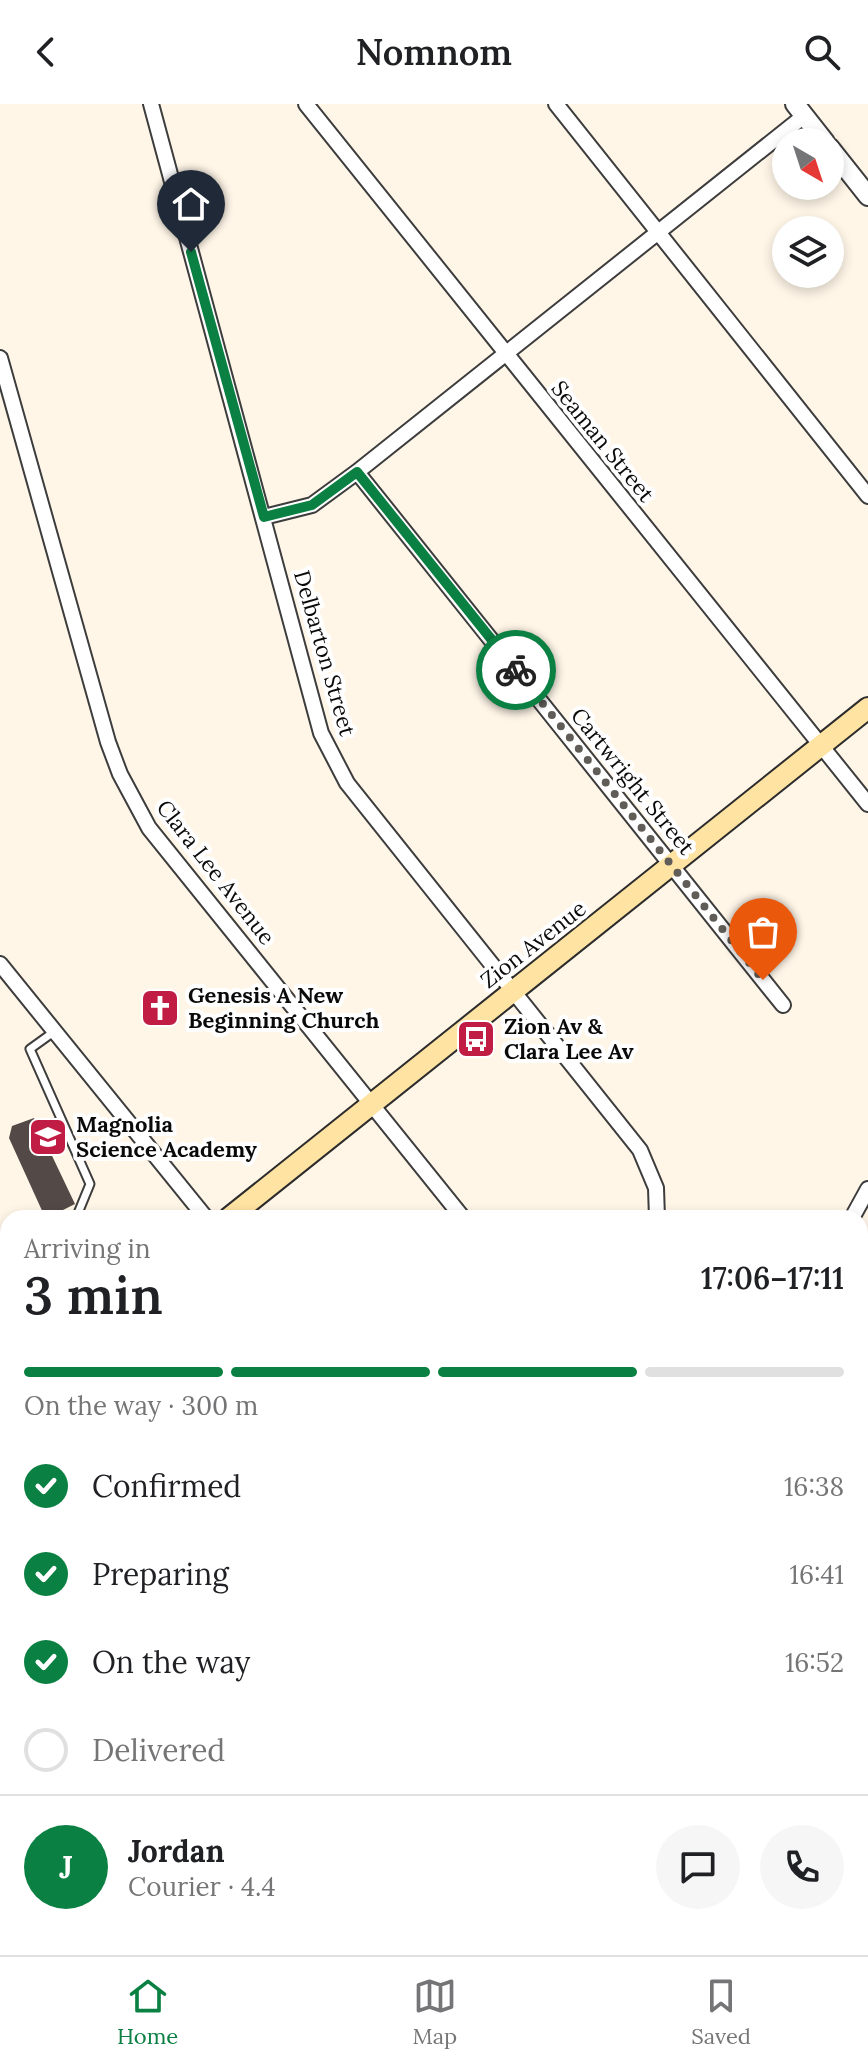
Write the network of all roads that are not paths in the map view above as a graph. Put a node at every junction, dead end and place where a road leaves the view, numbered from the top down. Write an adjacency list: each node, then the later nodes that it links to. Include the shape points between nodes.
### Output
1 (151, 104): 13 (street, Delbarton Street)
2 (306, 104): 9 (street, Seaman Street)
3 (556, 104): 8 (street)
4 (799, 110): 5 (street); 8 (street)
5 (814, 128)
6 (844, 166): 7 (street)
7 (868, 196)
8 (658, 232): 9 (street); 12 (street)
9 (505, 353): 11 (street); 15 (street, Seaman Street)
10 (0, 358): 22 (street, Clara Lee Avenue, via 120,774 149,828)
11 (357, 472): 13 (street, via 312,505); 17 (street, Cartwright Street)
12 (868, 496)
13 (264, 517): 19 (street, Delbarton Street, via 321,733 347,783)
14 (868, 708): 15 (main road, Zion Avenue)
15 (821, 746): 16 (street, Seaman Street); 17 (main road, Zion Avenue)
16 (868, 804)
17 (672, 865): 19 (main road, Zion Avenue); 20 (street, Cartwright Street)
18 (0, 964): 21 (street)
19 (514, 990): 22 (main road, Zion Avenue); 28 (street, Delbarton Street, via 640,1150 656,1188)
20 (783, 1005)
21 (55, 1031): 24 (lane, via 30,1049 90,1184); 25 (street)
22 (372, 1104): 26 (main road, Zion Avenue); 27 (street, Clara Lee Avenue)
23 (868, 1189): 29 (street)
24 (79, 1210)
25 (200, 1210)
26 (239, 1210)
27 (457, 1210)
28 (657, 1210)
29 (856, 1210)

